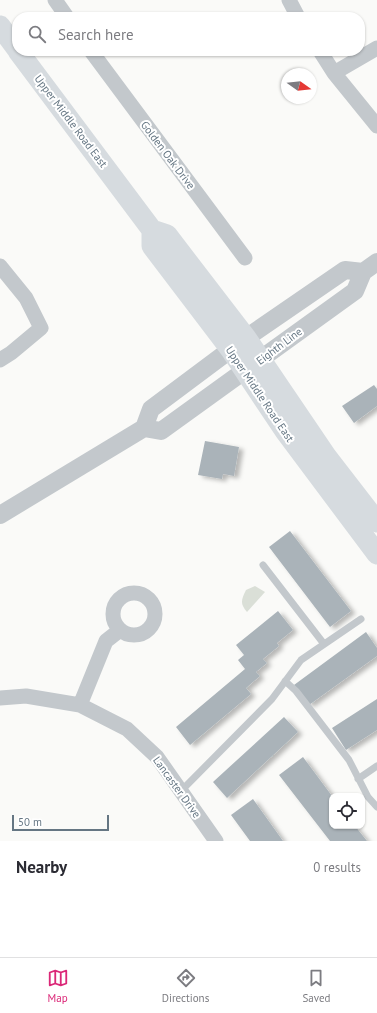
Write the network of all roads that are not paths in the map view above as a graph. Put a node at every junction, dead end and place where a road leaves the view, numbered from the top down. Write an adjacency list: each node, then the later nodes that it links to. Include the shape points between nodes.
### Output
1 (55, 0): 3 (street)
2 (289, 0): 4 (street)
3 (63, 12)
4 (295, 12)
5 (0, 26): 6 (main road, Upper Middle Road East)
6 (12, 42)
7 (377, 48): 8 (street)
8 (365, 55)
9 (22, 56): 18 (main road, Upper Middle Road East, via 152,230 152,246)
10 (95, 56): 15 (street, Golden Oak Drive)
11 (323, 56): 13 (street)
12 (363, 56): 13 (street)
13 (334, 73): 14 (street)
14 (377, 126)
15 (244, 258)
16 (0, 266): 19 (street, via 26,298 41,328)
17 (370, 267): 18 (street, Eighth Line, via 345,270); 20 (street, Eighth Line, via 354,291)
18 (239, 344): 20 (main road, Upper Middle Road East); 21 (street, Eighth Line, via 151,409)
19 (0, 360)
20 (253, 365): 21 (street, Eighth Line, via 162,430); 23 (main road, Upper Middle Road East); 24 (main road, Upper Middle Road East, via 285,432)
21 (144, 428): 22 (street)
22 (0, 515)
23 (377, 522)
24 (377, 554)
25 (263, 566): 28 (lane)
26 (361, 619): 28 (lane)
27 (120, 630): 31 (street, via 106,641)
28 (324, 644): 29 (lane, via 301,660)
29 (285, 681): 33 (lane, via 296,691 349,760); 34 (lane, via 272,699)
30 (0, 698): 31 (street, Lancaster Drive, via 26,696)
31 (80, 705): 34 (street, Lancaster Drive, via 127,729 157,757)
32 (377, 766): 33 (lane)
33 (358, 779): 35 (lane)
34 (181, 791): 36 (street, Lancaster Drive)
35 (377, 807)
36 (216, 841)

